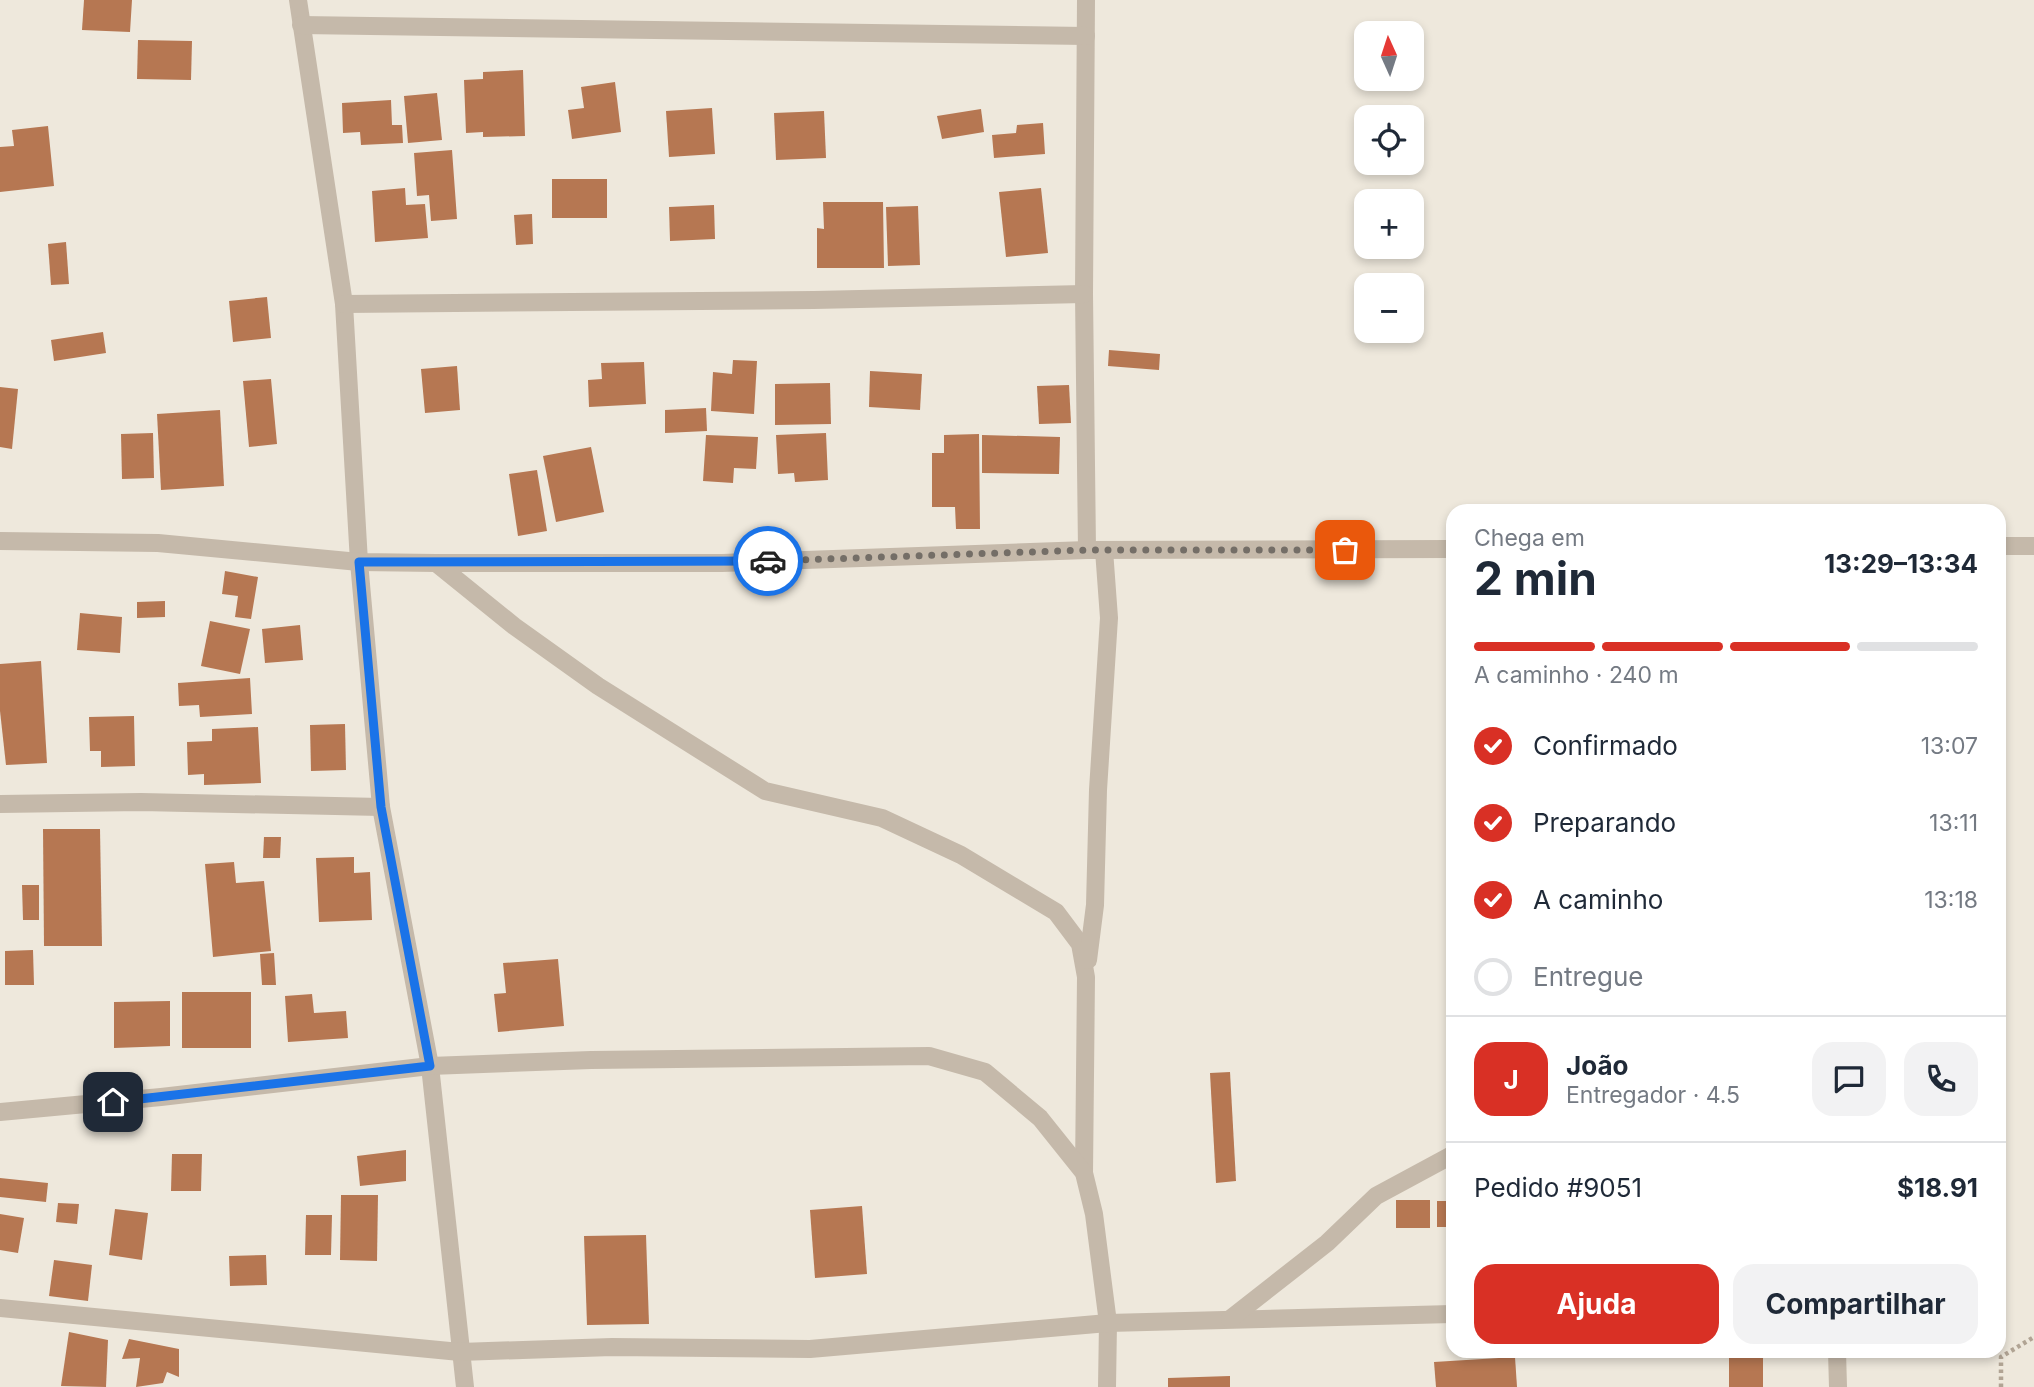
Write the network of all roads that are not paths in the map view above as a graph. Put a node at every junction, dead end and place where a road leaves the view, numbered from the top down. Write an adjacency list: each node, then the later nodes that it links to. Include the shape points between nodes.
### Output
1 (298, 0): 3 (street)
2 (1086, 0): 4 (street)
3 (301, 24): 4 (street); 6 (street)
4 (1086, 36): 5 (street)
5 (1084, 294): 6 (street); 11 (street)
6 (344, 304): 12 (street)
7 (0, 541): 12 (street, via 158,543)
8 (2034, 545): 9 (street)
9 (2006, 546)
10 (1446, 549): 11 (street)
11 (1096, 550): 13 (street, via 722,563); 16 (street, via 1110,618)
12 (359, 562): 13 (street); 15 (street)
13 (436, 563): 16 (street, via 598,686 765,791 882,818 1019,888 1056,912 1080,944)
14 (0, 804): 15 (street)
15 (381, 807): 17 (street)
16 (1086, 977): 20 (street)
17 (430, 1066): 18 (street); 20 (street, via 929,1056 985,1072 1040,1118); 25 (street)
18 (0, 1112)
19 (1446, 1159): 23 (street, via 1376,1196 1327,1243)
20 (1084, 1173): 24 (street)
21 (0, 1308): 25 (street)
22 (1446, 1314): 23 (street)
23 (1230, 1319): 24 (street)
24 (1108, 1323): 25 (street, via 810,1349 612,1347); 28 (street)
25 (460, 1352): 27 (street)
26 (1837, 1358): 29 (street)
27 (465, 1387)
28 (1107, 1387)
29 (1838, 1387)

